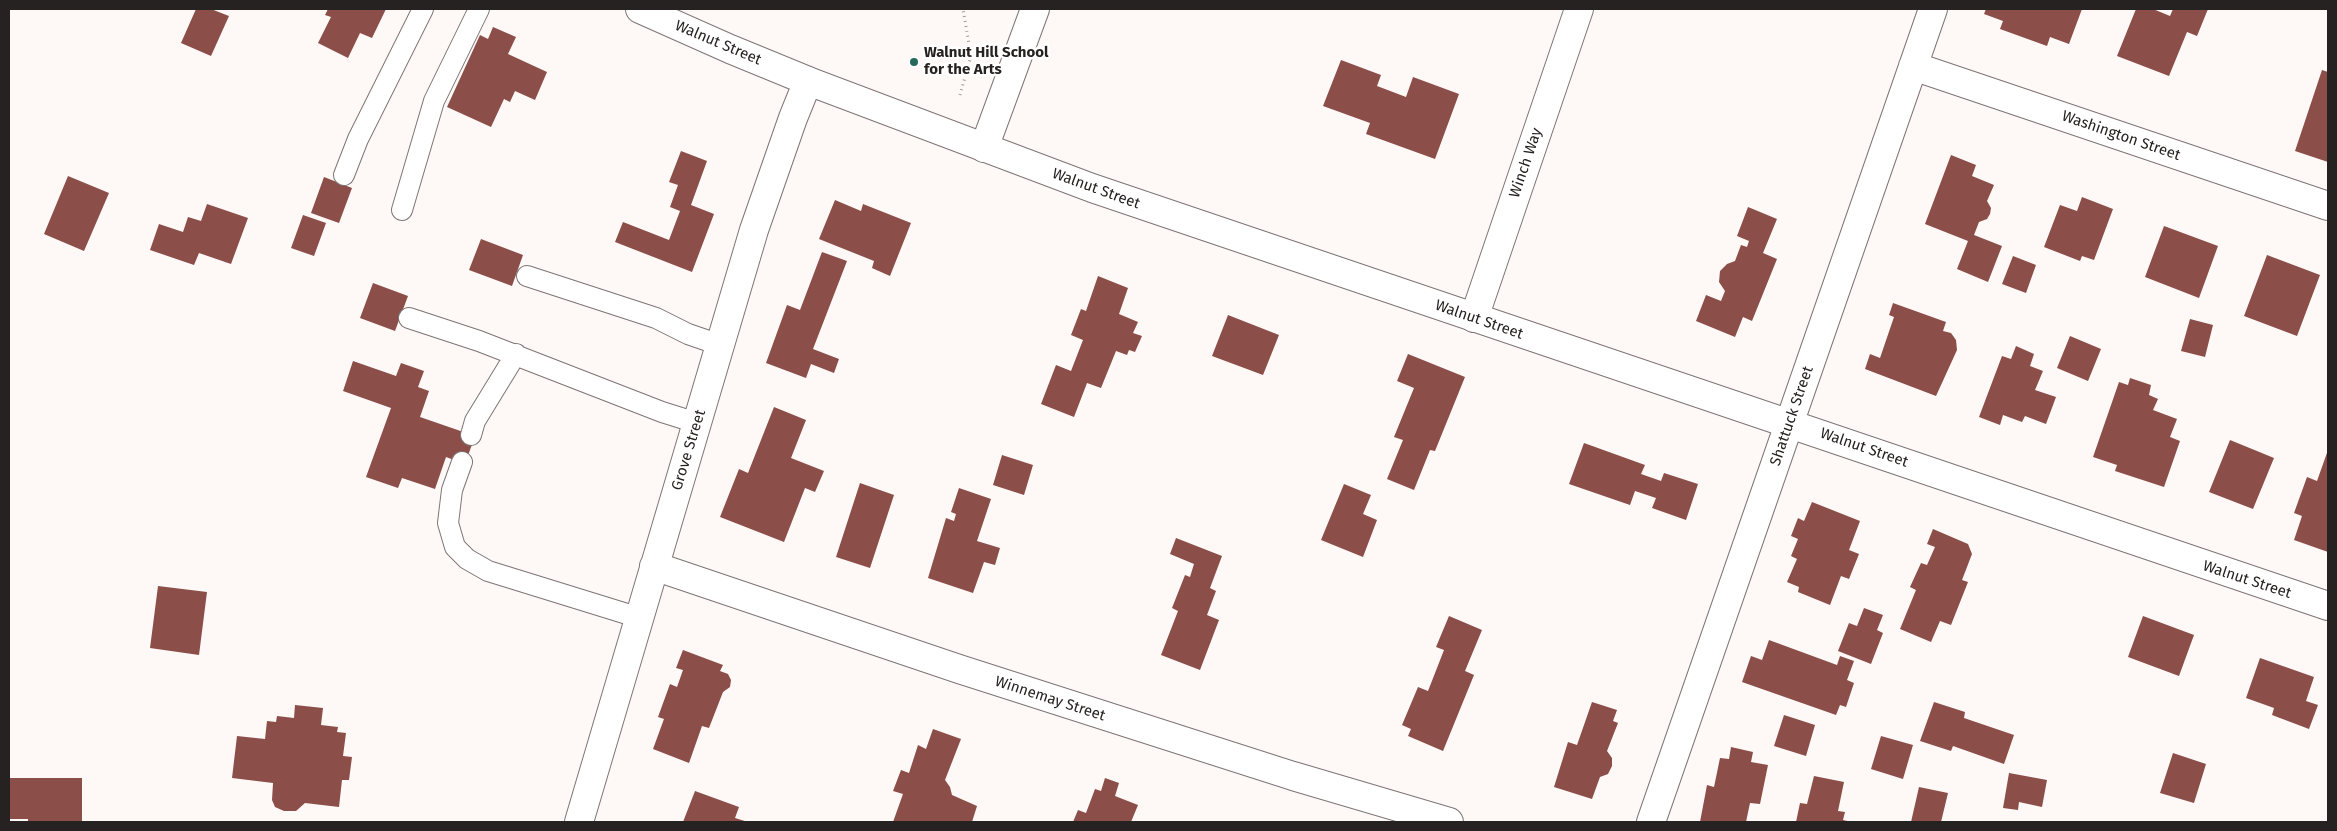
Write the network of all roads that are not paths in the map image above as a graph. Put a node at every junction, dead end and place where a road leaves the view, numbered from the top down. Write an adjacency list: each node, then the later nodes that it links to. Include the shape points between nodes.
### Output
1 (423, 9): 10 (lane, via 358,138)
2 (478, 9): 12 (lane, via 434,100)
3 (640, 9): 8 (street, Walnut Street)
4 (1035, 9): 9 (street)
5 (1579, 9): 15 (street, Winch Way)
6 (1933, 9): 7 (street, Shattuck Street)
7 (1913, 66): 11 (street, Washington Street); 18 (street, Shattuck Street)
8 (808, 81): 9 (street, Walnut Street); 16 (street, Grove Street, via 754,230)
9 (984, 148): 15 (street, Walnut Street)
10 (344, 175)
11 (2328, 206)
12 (402, 210)
13 (527, 276): 16 (lane, via 656,318)
14 (409, 318): 17 (lane)
15 (1474, 318): 18 (street, Walnut Street)
16 (720, 345): 19 (street, Grove Street)
17 (516, 354): 19 (lane); 20 (lane, via 475,421)
18 (1789, 422): 23 (street, Walnut Street); 27 (street, Shattuck Street)
19 (697, 423): 22 (street, Grove Street)
20 (470, 435)
21 (462, 462): 24 (lane, via 452,490 448,523 455,547 467,560 488,571)
22 (654, 566): 24 (street, Grove Street); 26 (street, Winnemay Street, via 959,670)
23 (2328, 606)
24 (640, 618): 25 (street, Grove Street)
25 (579, 822)
26 (1449, 822)
27 (1651, 822)

